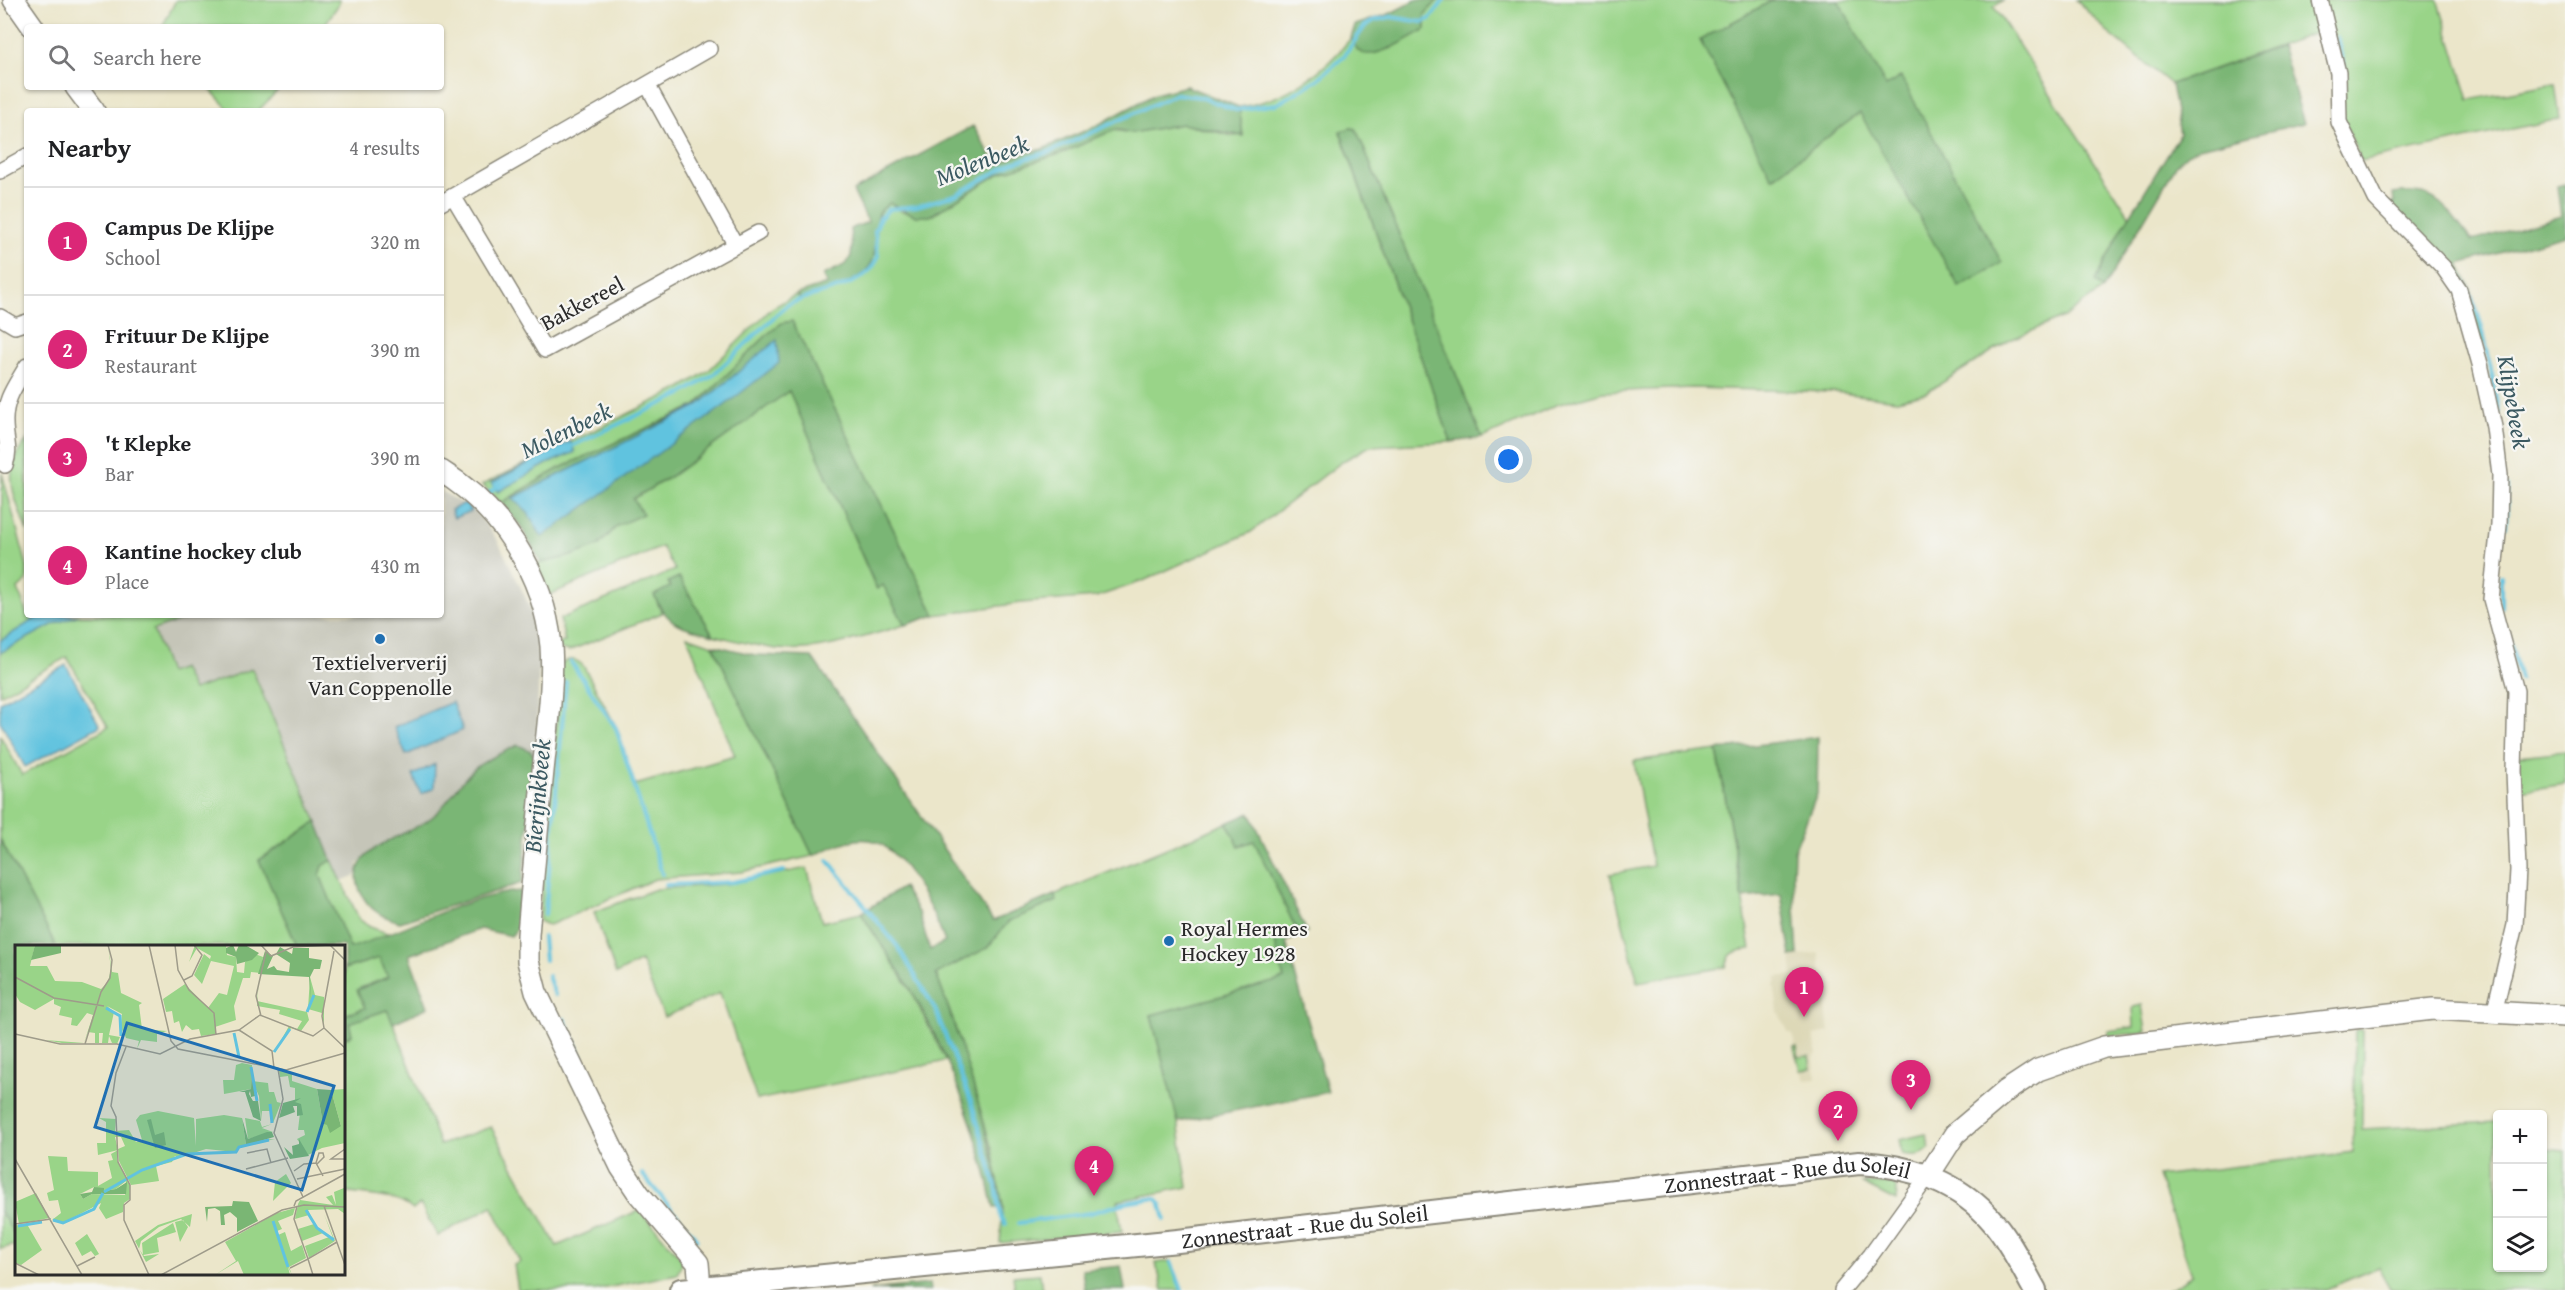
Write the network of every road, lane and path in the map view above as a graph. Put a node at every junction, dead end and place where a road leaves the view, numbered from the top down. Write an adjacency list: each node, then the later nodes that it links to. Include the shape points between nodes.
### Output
1 (14, 0): 3 (street)
2 (2320, 0): 18 (street, via 2338,72 2339,122 2376,199 2443,267 2459,290 2494,427 2500,475 2491,599 2516,691 2518,870 2514,925)
3 (31, 24)
4 (708, 49): 5 (street, Bakkereel)
5 (648, 86): 10 (street, Bakkereel); 12 (street)
6 (78, 90): 7 (street)
7 (92, 108)
8 (24, 158): 9 (street)
9 (0, 171)
10 (447, 200): 12 (street, Bakkereel, via 545,350)
11 (758, 233): 12 (street, Bakkereel)
12 (735, 244)
13 (0, 317): 14 (street, via 15,326)
14 (24, 323)
15 (24, 370): 16 (street, via 9,393 5,423 10,453)
16 (5, 465)
17 (444, 473): 22 (street, via 479,500 513,540 543,608 550,644 548,725 528,935 528,961 536,992 621,1167 698,1263)
18 (2494, 1012): 19 (street); 20 (street, via 2433,1009 2104,1047 2038,1070 2006,1090 1955,1134)
19 (2565, 1016)
20 (1928, 1176): 21 (main road, Zonnestraat - Rue du Soleil, via 1884,1165 1832,1165); 23 (street); 24 (main road, Zonnestraat - Rue du Soleil, via 1958,1192 1994,1223)
21 (745, 1287): 22 (main road, Zonnestraat - Rue du Soleil)
22 (691, 1289)
23 (1842, 1290)
24 (2035, 1290)

